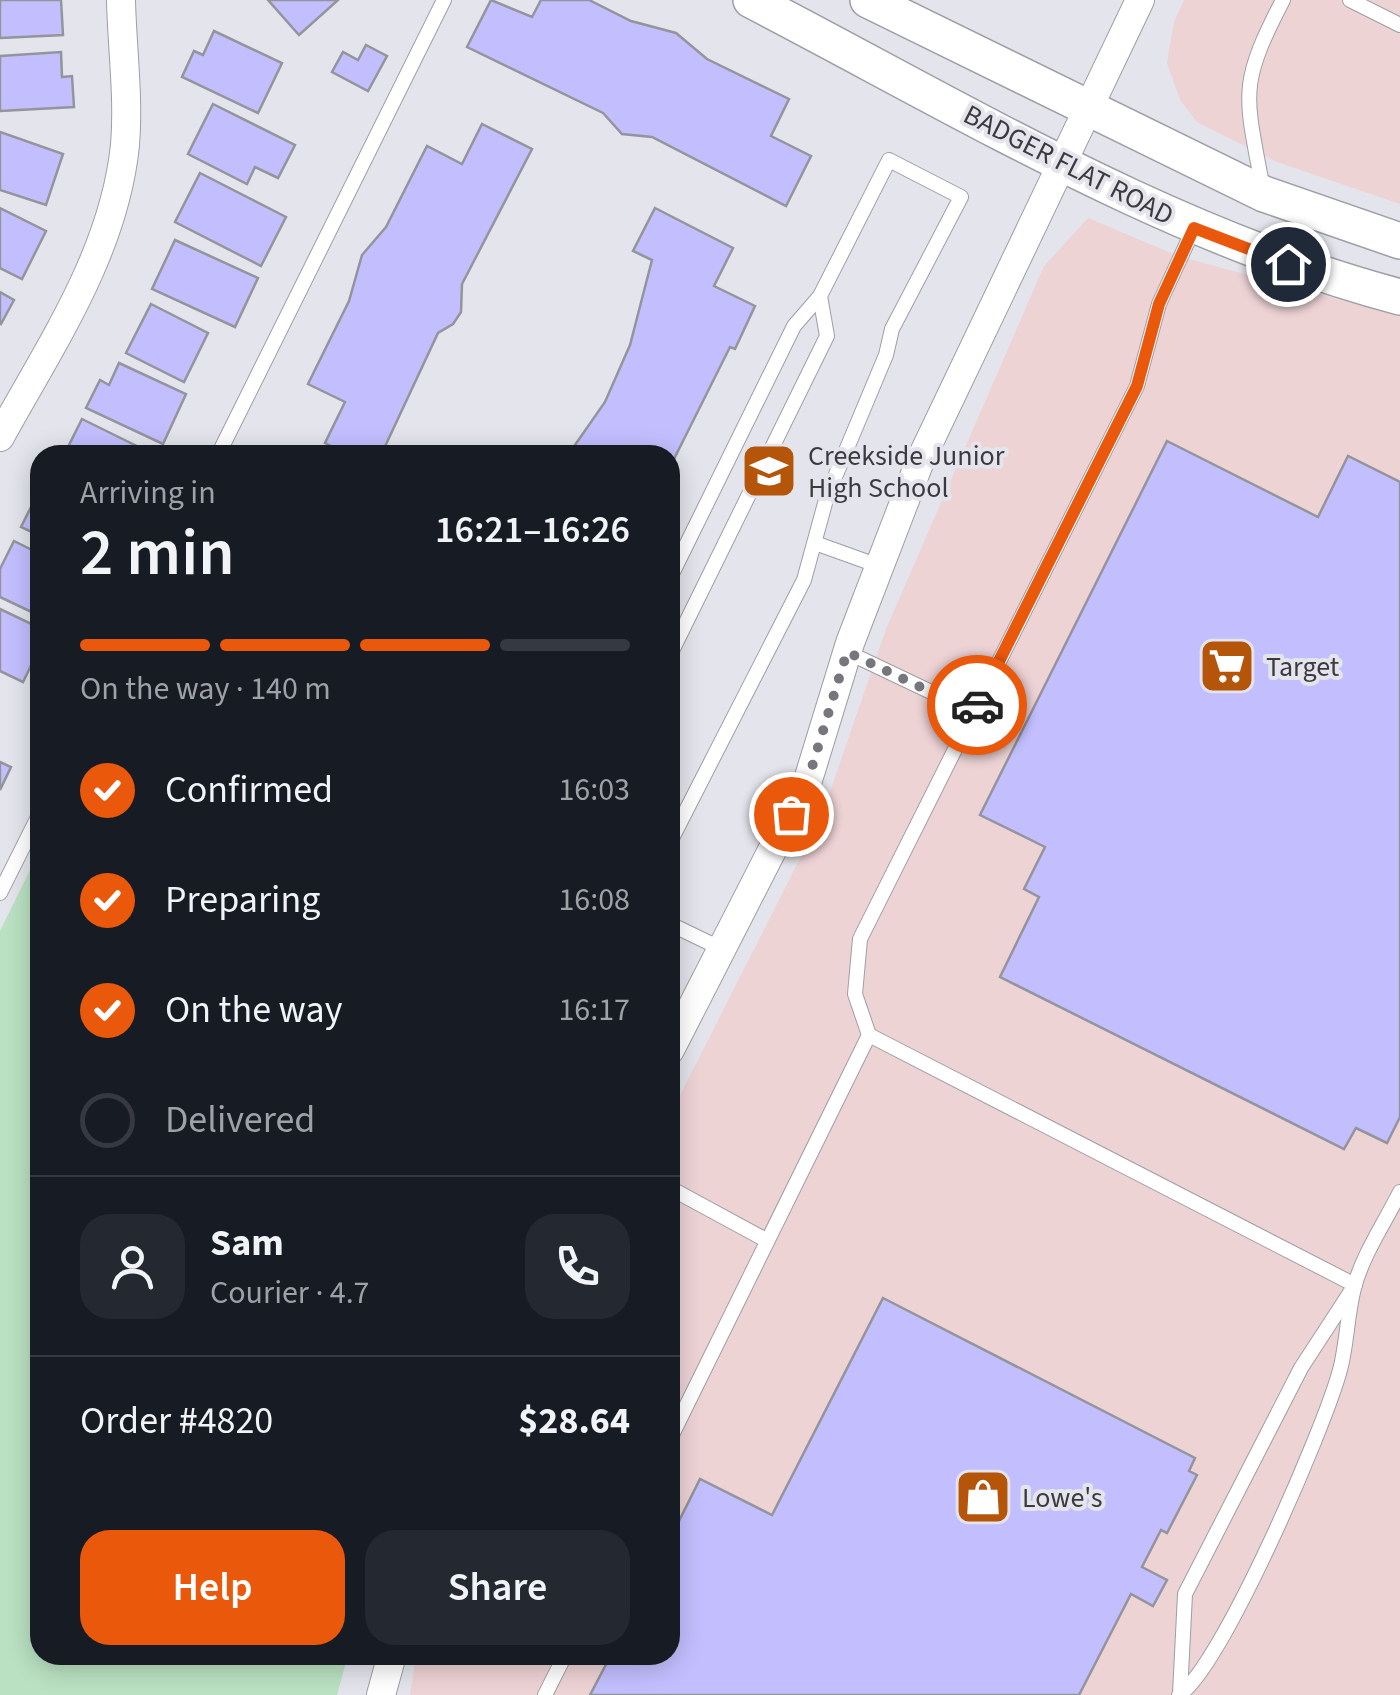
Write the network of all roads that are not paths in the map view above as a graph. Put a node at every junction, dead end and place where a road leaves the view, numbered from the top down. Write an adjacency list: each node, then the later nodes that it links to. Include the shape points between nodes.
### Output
1 (121, 0): 16 (street, via 125,142 110,218 83,288)
2 (444, 0): 17 (lane)
3 (750, 0): 10 (street, BADGER FLAT ROAD)
4 (868, 0): 9 (street, BADGER FLAT ROAD)
5 (1140, 0): 9 (street)
6 (1283, 0): 11 (lane, via 1253,57 1246,92)
7 (1350, 0): 8 (lane)
8 (1400, 25)
9 (1087, 109): 10 (street); 11 (street, BADGER FLAT ROAD)
10 (1062, 161): 12 (street, BADGER FLAT ROAD); 20 (street, via 920,461)
11 (1264, 194): 13 (street, BADGER FLAT ROAD)
12 (1194, 228): 15 (street, BADGER FLAT ROAD, via 1318,275); 23 (lane, via 1159,304 1137,386)
13 (1400, 240)
14 (820, 296): 18 (lane, via 889,160 961,197 892,330); 19 (lane, via 794,326); 21 (lane, via 827,336)
15 (1400, 296)
16 (0, 437)
17 (223, 445)
18 (815, 543): 20 (lane); 24 (lane, via 804,580)
19 (680, 558)
20 (879, 566): 22 (street)
21 (680, 635)
22 (847, 652): 23 (lane); 28 (street, via 808,780)
23 (973, 712): 30 (lane, via 860,939 854,994)
24 (680, 822)
25 (30, 833): 26 (lane)
26 (0, 894)
27 (680, 929): 28 (lane)
28 (722, 949): 29 (street)
29 (680, 1031)
30 (869, 1035): 33 (lane); 34 (lane)
31 (1400, 1192): 34 (lane)
32 (680, 1193): 33 (lane)
33 (766, 1240): 35 (lane)
34 (1355, 1285): 40 (lane, via 1341,1367 1309,1455 1229,1622 1192,1686); 40 (lane, via 1302,1368 1186,1594)
35 (680, 1418)
36 (389, 1665): 38 (street)
37 (560, 1665): 39 (lane)
38 (381, 1695)
39 (546, 1695)
40 (1179, 1695)

